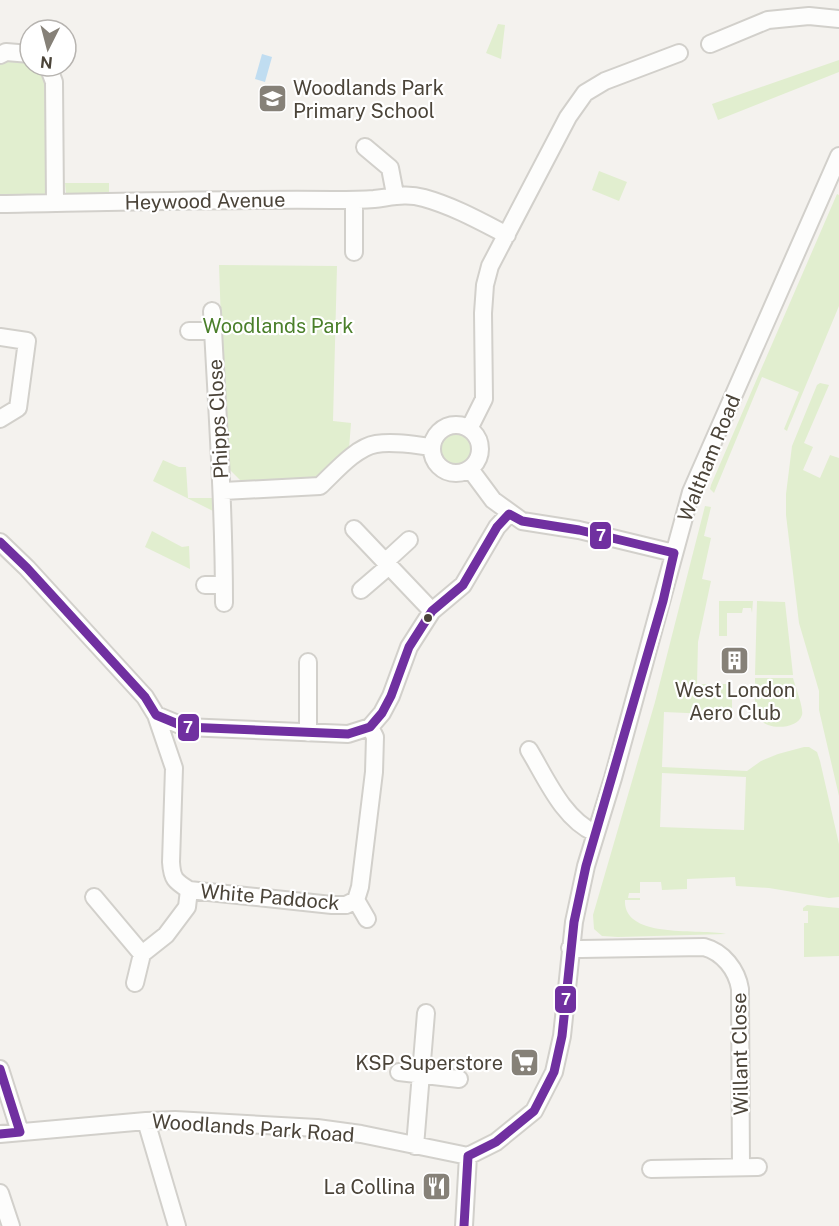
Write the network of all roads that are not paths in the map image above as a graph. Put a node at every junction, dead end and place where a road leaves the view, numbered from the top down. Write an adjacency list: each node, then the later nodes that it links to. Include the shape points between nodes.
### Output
1 (839, 19): 2 (street, via 808,16 768,20)
2 (710, 44)
3 (18, 53): 5 (street)
4 (679, 53): 13 (street, via 585,93 568,117)
5 (0, 55)
6 (52, 78): 11 (street)
7 (365, 147): 9 (street, via 390,168)
8 (839, 156): 28 (street, Waltham Road, via 691,492)
9 (395, 194): 10 (street, Heywood Avenue); 13 (street, Heywood Avenue, via 422,197 461,211)
10 (354, 200): 11 (street, Heywood Avenue); 14 (street)
11 (55, 203): 12 (street, Heywood Avenue)
12 (0, 204)
13 (507, 235): 20 (street, via 490,266 485,285 484,399)
14 (354, 252)
15 (212, 311): 17 (street, Phipps Close)
16 (189, 331): 17 (street)
17 (213, 331): 23 (street, Phipps Close)
18 (0, 337): 19 (street, via 27,341 18,408)
19 (0, 419)
20 (469, 429): 21 (street, via 446,427); 22 (street, via 481,448)
21 (432, 447): 22 (street, via 441,467 455,473); 23 (street, Phipps Close, via 374,444 351,457 320,486)
22 (470, 469): 24 (street)
23 (223, 491): 31 (street, Phipps Close)
24 (509, 514): 28 (street, via 522,521); 34 (street, via 497,526 463,585)
25 (354, 529): 29 (street)
26 (409, 540): 29 (street)
27 (0, 542): 36 (street, White Paddock, via 145,697)
28 (674, 553): 42 (street, Waltham Road)
29 (387, 564): 32 (street); 34 (street)
30 (205, 585): 31 (street)
31 (224, 585): 33 (street, Phipps Close)
32 (361, 590)
33 (224, 603)
34 (432, 611): 38 (street, via 409,647 382,713)
35 (308, 662): 39 (street)
36 (156, 715): 37 (street); 40 (street, White Paddock)
37 (185, 727): 39 (street); 40 (street)
38 (370, 727): 39 (street, via 348,734); 45 (street, White Paddock, via 375,737 374,772)
39 (308, 733)
40 (168, 747): 43 (street, White Paddock, via 174,768 172,873 176,882)
41 (529, 750): 42 (street, via 564,808)
42 (595, 833): 47 (street, Waltham Road)
43 (189, 890): 45 (street, White Paddock, via 332,905); 48 (street, via 187,907 166,934)
44 (94, 897): 48 (street)
45 (356, 900): 46 (street, White Paddock)
46 (367, 919)
47 (570, 948): 59 (street, Waltham Road, via 562,1036 554,1072 534,1112 496,1142); 60 (street, Willant Close, via 704,948 728,963 740,989)
48 (142, 954): 49 (street)
49 (135, 983)
50 (426, 1013): 53 (street)
51 (0, 1069): 56 (street)
52 (399, 1072): 53 (street)
53 (421, 1076): 54 (street); 58 (street)
54 (459, 1079)
55 (146, 1120): 56 (street, Woodlands Park Road); 58 (street, Woodlands Park Road, via 318,1128); 65 (street)
56 (20, 1132): 57 (street, Woodlands Park Road)
57 (0, 1134)
58 (415, 1146): 59 (street, Woodlands Park Road)
59 (468, 1156): 66 (street)
60 (741, 1167): 61 (street); 62 (street)
61 (758, 1167)
62 (651, 1169)
63 (0, 1193): 64 (street)
64 (11, 1226)
65 (177, 1226)
66 (464, 1226)

